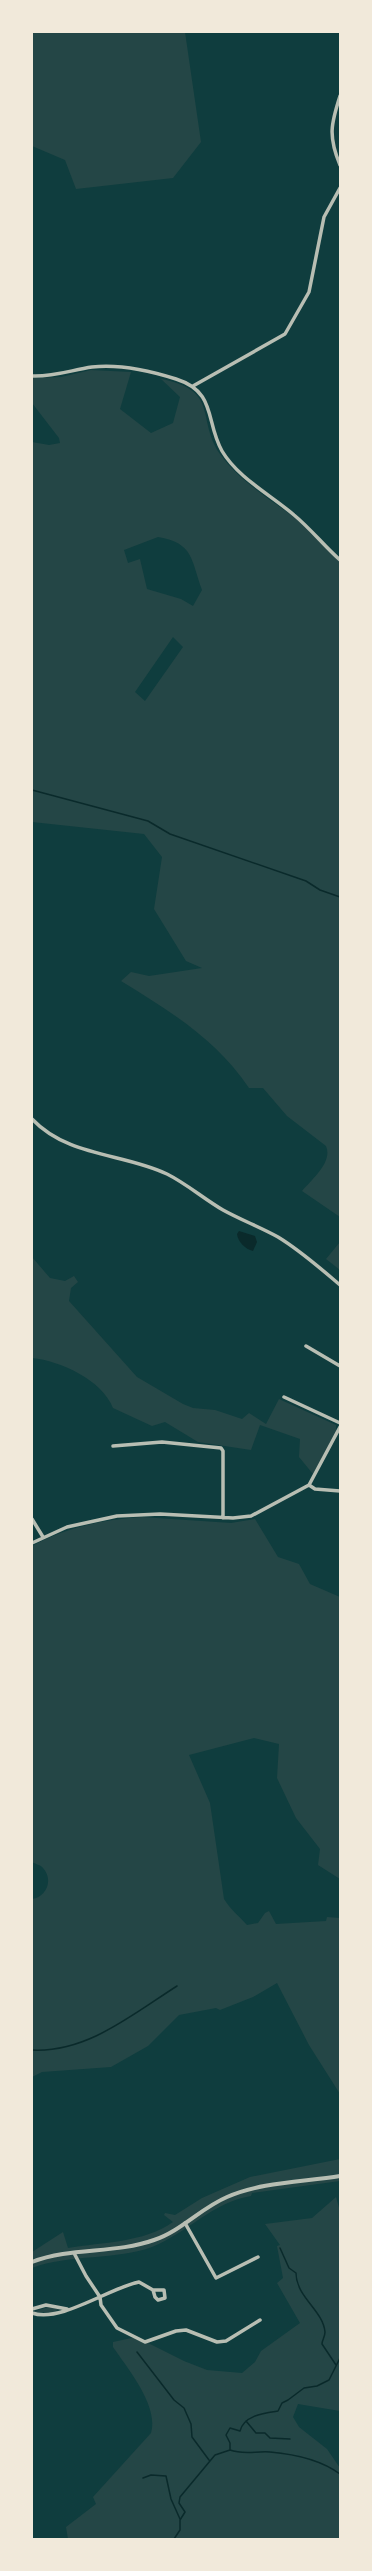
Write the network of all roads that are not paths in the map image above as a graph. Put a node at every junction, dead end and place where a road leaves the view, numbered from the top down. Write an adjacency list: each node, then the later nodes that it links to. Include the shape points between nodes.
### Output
1 (340, 96): 2 (street, via 331,130 332,144)
2 (340, 165)
3 (340, 188): 5 (street, via 324,217 309,292 285,334)
4 (32, 376): 5 (street, via 53,375 93,367 113,367 154,374)
5 (193, 386): 6 (street, via 205,398 222,451 237,469 312,531)
6 (340, 560)
7 (32, 1118): 8 (street, via 66,1143 157,1170 177,1179 224,1210 299,1251)
8 (340, 1285)
9 (306, 1346): 10 (street)
10 (340, 1366)
11 (284, 1397): 12 (street)
12 (340, 1423)
13 (340, 1427): 15 (street)
14 (113, 1446): 17 (street, via 162,1442 221,1448)
15 (309, 1485): 16 (street, via 315,1489); 17 (street, via 251,1516)
16 (340, 1491)
17 (223, 1518): 19 (street, via 160,1514 117,1516 67,1527)
18 (32, 1519): 19 (street)
19 (43, 1537): 20 (street)
20 (32, 1543)
21 (340, 2176): 22 (street, via 235,2194 216,2202)
22 (185, 2223): 23 (street, via 155,2240 126,2247); 24 (street, via 216,2278)
23 (74, 2253): 25 (street); 27 (street)
24 (258, 2257)
25 (32, 2262)
26 (153, 2290): 27 (street, via 139,2282)
27 (100, 2297): 28 (street); 31 (street, via 101,2305 117,2328 145,2342 186,2330 217,2342 226,2340)
28 (67, 2309): 29 (street, via 46,2305); 30 (street, via 47,2315)
29 (32, 2310)
30 (32, 2313)
31 (260, 2320)

